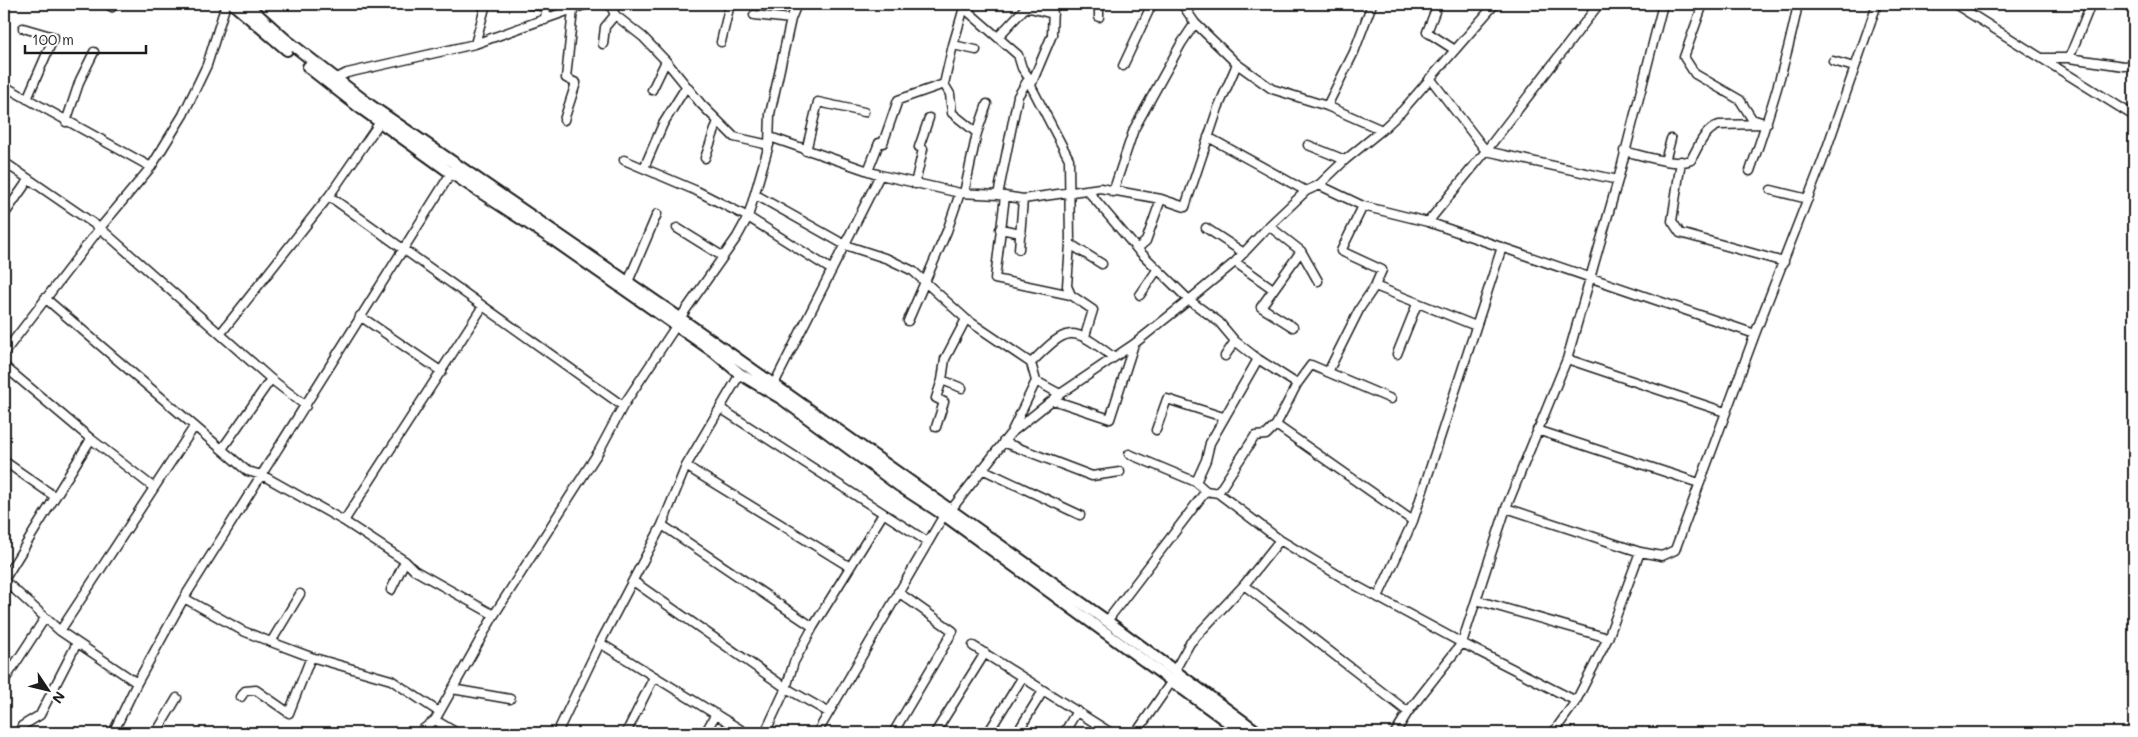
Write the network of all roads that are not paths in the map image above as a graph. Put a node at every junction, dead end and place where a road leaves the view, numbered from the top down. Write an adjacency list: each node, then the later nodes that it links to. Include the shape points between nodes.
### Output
1 (107, 4): 2 (street, via 112,7)
2 (115, 4)
3 (226, 4): 86 (street, via 207,65 184,115)
4 (233, 4): 69 (main road)
5 (246, 4): 53 (main road)
6 (486, 4): 39 (street)
7 (529, 4): 34 (street, via 546,7)
8 (587, 4): 28 (street)
9 (610, 4): 30 (street)
10 (730, 4): 38 (street)
11 (797, 4): 33 (street)
12 (1053, 4): 29 (street)
13 (1099, 4): 32 (street)
14 (1152, 4): 51 (street)
15 (1182, 4): 35 (street)
16 (1372, 4): 62 (street, via 1354,52)
17 (1438, 4): 43 (street, via 1427,32)
18 (1495, 4): 43 (street)
19 (1598, 4): 79 (street)
20 (1663, 4): 77 (street)
21 (1703, 4): 70 (street, via 1684,57 1689,67 1740,100 1752,118)
22 (1798, 4): 70 (street)
23 (1877, 4): 52 (street)
24 (1958, 4): 45 (street)
25 (2091, 4): 46 (street)
26 (964, 6): 37 (street); 41 (street)
27 (1026, 6): 29 (street); 37 (street)
28 (573, 10): 34 (street); 66 (street, via 566,78 576,83)
29 (1053, 14): 55 (street, via 1052,35)
30 (615, 15): 40 (street, via 606,28); 47 (street)
31 (754, 15): 33 (street)
32 (1099, 17)
33 (791, 19): 75 (street, via 770,114)
34 (545, 20): 39 (street)
35 (1195, 23): 49 (street); 100 (street, via 1180,44 1134,129)
36 (23, 28): 60 (street, via 54,37)
37 (998, 37): 55 (street, via 1018,55)
38 (721, 42)
39 (475, 44): 53 (street)
40 (603, 44)
41 (953, 45): 42 (street); 56 (street)
42 (976, 50)
43 (1455, 50): 54 (street)
44 (94, 52): 68 (street, via 80,80)
45 (2042, 58): 46 (street); 64 (street)
46 (2069, 58): 50 (street)
47 (666, 61): 58 (street); 59 (street)
48 (1833, 61): 52 (street)
49 (1237, 64): 62 (street, via 1272,89); 73 (street)
50 (2134, 65)
51 (1123, 66)
52 (1854, 67): 107 (street)
53 (334, 78): 88 (main road)
54 (1430, 78): 71 (street); 79 (street)
55 (1030, 82): 98 (street, via 1068,158); 103 (street, via 1018,96)
56 (944, 84): 72 (street, via 950,94 952,113); 89 (street, via 898,100 883,143 878,143)
57 (4, 86): 60 (street)
58 (686, 87): 67 (street); 87 (street, via 663,124)
59 (652, 90)
60 (27, 99): 68 (street)
61 (987, 104): 72 (street)
62 (1327, 106): 71 (street)
63 (864, 112): 78 (street, via 818,102)
64 (2134, 116)
65 (929, 118): 94 (street, via 918,147 923,149)
66 (564, 120)
67 (718, 121): 75 (street, via 734,137); 80 (street)
68 (66, 122): 86 (street)
69 (380, 122): 88 (main road); 104 (street)
70 (1767, 124): 84 (street, via 1713,127 1691,160); 90 (street)
71 (1382, 130): 82 (street)
72 (977, 133): 101 (street)
73 (1208, 137): 99 (street); 106 (street, via 1185,207)
74 (1671, 139): 83 (street)
75 (769, 141): 78 (street); 102 (street)
76 (1308, 145): 82 (street)
77 (1624, 150): 83 (street); 93 (street)
78 (806, 151): 89 (street)
79 (1486, 151): 93 (street); 112 (street)
80 (705, 158)
81 (624, 160): 87 (street)
82 (1345, 160): 95 (street)
83 (1665, 161): 84 (street)
84 (1681, 161): 129 (street, via 1672,221 1680,233)
85 (4, 162): 92 (street)
86 (151, 167): 114 (street)
87 (644, 168): 111 (street)
88 (454, 169): 122 (street); 135 (main road); 148 (main road, via 552,239)
89 (868, 171): 91 (street)
90 (1750, 171)
91 (880, 175): 94 (street); 120 (street)
92 (29, 179): 110 (street); 114 (street)
93 (1618, 180): 133 (street)
94 (915, 184): 101 (street)
95 (1320, 185): 99 (street); 108 (street)
96 (1087, 190): 98 (street); 100 (street, via 1100,188); 124 (street)
97 (1771, 190): 107 (street)
98 (1070, 191): 105 (street); 119 (street)
99 (1306, 191): 113 (street)
100 (1113, 192): 106 (street)
101 (962, 193): 103 (street); 136 (street)
102 (756, 195): 111 (street); 120 (street)
103 (1001, 195): 105 (street); 117 (street)
104 (329, 196): 122 (street); 151 (street)
105 (1023, 199): 118 (street)
106 (1161, 199): 124 (street, via 1146,241)
107 (1808, 199): 129 (street)
108 (1364, 206): 112 (street); 137 (street, via 1341,251 1382,270)
109 (657, 214): 135 (street)
110 (4, 215)
111 (748, 218): 127 (street); 131 (street)
112 (1428, 222): 121 (street)
113 (1269, 226): 125 (street); 126 (street)
114 (100, 228): 141 (street); 151 (street)
115 (677, 228): 127 (street)
116 (1206, 228): 125 (street)
117 (1000, 229): 118 (street); 139 (street, via 995,279)
118 (1021, 233): 123 (street)
119 (1070, 244): 130 (street); 139 (street, via 1067,286)
120 (845, 245): 131 (street); 136 (street, via 888,259 913,271)
121 (1502, 247): 133 (street); 149 (street)
122 (403, 248): 144 (street); 145 (street)
123 (1019, 249)
124 (1138, 250): 132 (street)
125 (1244, 252): 128 (street)
126 (1301, 252): 134 (street); 138 (street)
127 (722, 256): 148 (street)
128 (1235, 262): 138 (street); 142 (street)
129 (1784, 262): 152 (street)
130 (1102, 264)
131 (832, 270): 170 (street)
132 (1157, 270): 140 (street); 142 (street)
133 (1590, 277): 152 (street); 161 (street)
134 (1318, 281)
135 (628, 282): 148 (main road)
136 (925, 282): 146 (street); 147 (street)
137 (1376, 286): 143 (street); 165 (street, via 1360,308)
138 (1272, 289): 150 (street, via 1261,307)
139 (1072, 295): 153 (street, via 1093,310)
140 (1140, 295)
141 (45, 298): 156 (street); 183 (street)
142 (1189, 300): 154 (street, via 1219,322); 155 (street)
143 (1417, 304): 149 (street); 157 (street)
144 (483, 306): 164 (street); 177 (street)
145 (360, 316): 164 (street); 176 (street)
146 (966, 319): 162 (street); 168 (street, via 945,360)
147 (908, 321)
148 (678, 322): 166 (main road); 170 (main road); 177 (street)
149 (1476, 326): 207 (street)
150 (1293, 328)
151 (222, 333): 167 (street)
152 (1755, 334): 179 (street)
153 (1085, 336): 159 (street); 162 (street, via 1063,335)
154 (1235, 341): 158 (street); 160 (street)
155 (1134, 344): 159 (street); 175 (street, via 1110,419)
156 (4, 353)
157 (1397, 354)
158 (1226, 356)
159 (1113, 357): 173 (street)
160 (1258, 358): 171 (street); 180 (street)
161 (1567, 359): 179 (street); 185 (street)
162 (1031, 363): 169 (street)
163 (4, 366): 187 (street)
164 (442, 372): 206 (street)
165 (1328, 372): 171 (street, via 1311,365); 174 (street)
166 (740, 374): 178 (street); 203 (main road, via 782,398 898,485)
167 (271, 379): 176 (street); 189 (street)
168 (942, 380): 172 (street); 182 (street, via 936,398 944,402)
169 (1036, 381): 173 (street); 186 (street)
170 (774, 384): 203 (main road)
171 (1297, 384): 181 (street)
172 (962, 388)
173 (1060, 394): 175 (street)
174 (1391, 399)
175 (1053, 400): 186 (street)
176 (306, 406): 195 (street)
177 (623, 406): 223 (street, via 599,451)
178 (720, 408): 192 (street); 204 (street)
179 (1725, 412): 197 (street)
180 (1224, 417): 184 (street, via 1167,399); 196 (street, via 1210,443)
181 (1276, 426): 200 (street, via 1266,435 1255,436); 207 (street)
182 (936, 427)
183 (194, 428): 189 (street); 198 (street)
184 (1156, 430)
185 (1537, 430): 197 (street); 202 (street)
186 (1010, 434): 188 (street)
187 (91, 439): 198 (street); 201 (street)
188 (1004, 442): 193 (street); 194 (street, via 1092,476)
189 (222, 449): 195 (street, via 247,471)
190 (1129, 454): 196 (street)
191 (4, 461): 201 (street)
192 (686, 466): 208 (street); 213 (street)
193 (982, 469): 203 (street); 205 (street)
194 (1120, 472)
195 (262, 475): 206 (street); 220 (street)
196 (1196, 482): 199 (street)
197 (1699, 483): 211 (street, via 1675,550 1662,556)
198 (153, 487): 227 (street)
199 (1206, 492): 200 (street); 225 (street)
200 (1218, 493): 209 (street)
201 (54, 496): 214 (street)
202 (1506, 508): 211 (street); 222 (street)
203 (947, 513): 210 (street); 225 (main road); 229 (main road)
204 (883, 514): 210 (street); 213 (street)
205 (1080, 515)
206 (344, 520): 212 (street)
207 (1413, 521): 221 (street)
208 (662, 525): 215 (street); 226 (street)
209 (1280, 540): 216 (street); 221 (street)
210 (928, 542): 218 (street)
211 (1640, 552): 228 (street)
212 (405, 561): 217 (street); 223 (street, via 414,570)
213 (850, 568): 226 (street)
214 (4, 580): 224 (street)
215 (633, 581): 232 (street); 243 (street)
216 (1244, 585): 237 (street, via 1190,643); 252 (street)
217 (391, 590)
218 (898, 592): 250 (street); 267 (street, via 953,631)
219 (300, 594): 231 (street)
220 (184, 598): 231 (street, via 243,631); 242 (street)
221 (1378, 598): 233 (street)
222 (1476, 600): 228 (street); 233 (street)
223 (494, 615): 244 (street)
224 (45, 618): 227 (street); 240 (street)
225 (1107, 621): 229 (main road)
226 (813, 627): 243 (street, via 794,662)
227 (60, 631): 230 (street)
228 (1608, 638): 249 (street)
229 (1123, 639): 237 (main road); 241 (main road)
230 (78, 642): 242 (street); 256 (street, via 40,715 22,726)
231 (271, 642): 236 (street)
232 (600, 643): 238 (street); 261 (street)
233 (1462, 643): 249 (street); 252 (street)
234 (973, 646): 235 (street)
235 (985, 653): 239 (street); 268 (street)
236 (311, 657): 246 (street, via 289,713 256,690 245,691); 254 (street, via 390,680)
237 (1175, 670): 276 (main road)
238 (654, 677): 253 (street); 262 (street)
239 (1022, 678): 245 (street); 269 (street)
240 (4, 681)
241 (1172, 681): 274 (street); 275 (main road)
242 (137, 683): 257 (street)
243 (786, 688): 250 (street); 265 (street)
244 (452, 689): 248 (street); 254 (street)
245 (1043, 691): 251 (street); 270 (street)
246 (241, 697)
247 (177, 698): 258 (street)
248 (510, 699)
249 (1576, 701): 278 (street)
250 (828, 712): 266 (street)
251 (1077, 712): 255 (street); 271 (street)
252 (1408, 712): 277 (street)
253 (716, 714): 263 (street); 264 (street)
254 (437, 716): 259 (street); 260 (street)
255 (1099, 725): 272 (street); 273 (street)
256 (19, 733)
257 (114, 733)
258 (156, 733)
259 (418, 733)
260 (457, 733)
261 (557, 733)
262 (626, 733)
263 (705, 733)
264 (746, 733)
265 (765, 733)
266 (817, 733)
267 (893, 733)
268 (936, 733)
269 (988, 733)
270 (1016, 733)
271 (1064, 733)
272 (1094, 733)
273 (1111, 733)
274 (1136, 733)
275 (1244, 733)
276 (1259, 733)
277 (1395, 733)
278 (1553, 733)

